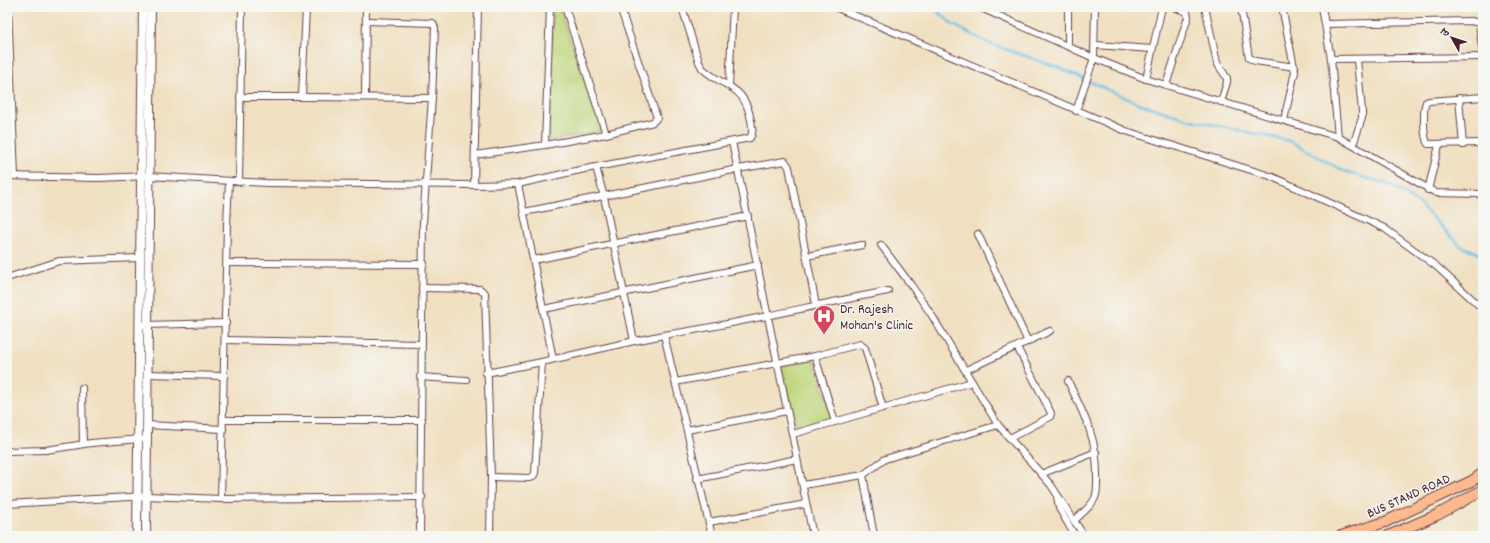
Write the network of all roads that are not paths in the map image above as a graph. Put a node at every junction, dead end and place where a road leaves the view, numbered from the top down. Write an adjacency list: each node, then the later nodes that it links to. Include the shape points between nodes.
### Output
1 (8, 7): 33 (street)
2 (143, 7): 59 (street)
3 (151, 7): 60 (street)
4 (242, 7): 38 (street)
5 (306, 7): 39 (street)
6 (366, 7): 23 (street)
7 (478, 7): 54 (street)
8 (550, 7): 50 (street)
9 (566, 7): 46 (street)
10 (620, 7): 46 (street, via 657,118 653,122)
11 (682, 7): 35 (street, via 702,68)
12 (733, 7): 35 (street)
13 (835, 7): 44 (street)
14 (979, 7): 26 (street)
15 (1068, 7): 26 (street)
16 (1095, 7): 25 (street)
17 (1162, 7): 27 (street)
18 (1174, 7): 36 (street, via 1187,12 1188,17)
19 (1205, 7): 43 (street, via 1217,63 1227,78)
20 (1241, 7): 32 (street, via 1249,58)
21 (1282, 7): 32 (street)
22 (1322, 7): 24 (street)
23 (367, 21): 40 (street); 41 (street, via 433,23 435,28)
24 (1326, 24): 28 (street, via 1471,21 1479,23); 30 (street)
25 (1095, 45): 27 (street); 29 (street)
26 (1068, 46): 29 (street)
27 (1152, 49): 34 (street)
28 (1483, 57): 31 (street)
29 (1094, 58): 34 (street); 44 (street)
30 (1332, 60): 31 (street); 47 (street)
31 (1357, 60): 51 (street, via 1362,111)
32 (1295, 67): 45 (street)
33 (9, 77): 58 (street)
34 (1146, 79): 36 (street)
35 (729, 85): 48 (street, via 747,103 752,130 750,138)
36 (1166, 85): 43 (street)
37 (1483, 96): 42 (street)
38 (240, 97): 39 (street); 62 (street)
39 (302, 97): 40 (street)
40 (365, 97): 41 (street)
41 (432, 98): 63 (street)
42 (1459, 98): 52 (street, via 1429,101 1425,104 1426,141 1430,145); 53 (street)
43 (1221, 102): 45 (street)
44 (1076, 111): 87 (street, via 1126,130 1270,176 1384,228 1436,266)
45 (1284, 120): 47 (street)
46 (606, 134): 50 (street)
47 (1338, 137): 51 (street)
48 (732, 142): 55 (street); 56 (street)
49 (1483, 143): 53 (street)
50 (546, 145): 54 (street)
51 (1353, 145): 66 (street)
52 (1439, 145): 53 (street); 66 (street)
53 (1463, 145)
54 (475, 155): 65 (street)
55 (596, 167): 64 (street); 68 (street)
56 (738, 169): 68 (street); 70 (street); 75 (street, via 782,160 788,163)
57 (7, 176): 58 (street)
58 (15, 176): 59 (street)
59 (140, 176): 60 (street); 76 (street)
60 (149, 176): 61 (street); 90 (street)
61 (229, 181): 62 (street); 78 (street)
62 (239, 182): 63 (street)
63 (426, 184): 65 (street); 79 (street, via 423,222)
64 (518, 184): 65 (street); 69 (street)
65 (474, 185)
66 (1428, 190): 67 (street, via 1442,194)
67 (1483, 194)
68 (604, 197): 69 (street); 72 (street)
69 (524, 212): 77 (street)
70 (748, 216): 72 (street); 80 (street)
71 (978, 234): 95 (street)
72 (614, 244): 77 (street); 84 (street)
73 (862, 245): 75 (street)
74 (881, 245): 102 (street, via 911,284)
75 (807, 256): 85 (street)
76 (139, 258): 81 (street, via 60,261); 90 (street)
77 (534, 260): 86 (street)
78 (227, 263): 79 (street); 89 (street)
79 (424, 264): 82 (street)
80 (758, 265): 84 (street); 88 (street)
81 (7, 278)
82 (422, 288): 96 (street); 103 (street, via 483,290 486,297)
83 (888, 291): 85 (street)
84 (624, 293): 86 (street); 94 (street)
85 (816, 305): 88 (street)
86 (544, 309): 99 (street)
87 (1483, 310)
88 (768, 317): 92 (street); 101 (street)
89 (226, 323): 90 (street); 93 (street)
90 (143, 325): 104 (street); 123 (street)
91 (1050, 331): 95 (street)
92 (664, 335): 94 (street); 109 (street)
93 (226, 340): 96 (street); 105 (street)
94 (634, 341): 99 (street)
95 (1028, 342): 97 (street)
96 (422, 344): 106 (street)
97 (1017, 347): 102 (street); 122 (street, via 1051,413 1046,420)
98 (815, 356): 101 (street); 112 (street, via 856,343 862,345); 116 (street)
99 (553, 359): 100 (street)
100 (542, 362): 103 (street); 132 (street, via 535,473 529,478)
101 (777, 362): 109 (street); 113 (street)
102 (966, 370): 110 (street)
103 (486, 373): 132 (street)
104 (148, 374): 105 (street); 117 (street)
105 (224, 376): 114 (street)
106 (420, 377): 107 (street); 115 (street)
107 (466, 380)
108 (1068, 381): 127 (street, via 1089,426)
109 (675, 382): 120 (street)
110 (972, 382): 112 (street); 118 (street)
111 (82, 388): 125 (street)
112 (883, 408): 116 (street)
113 (787, 411): 120 (street); 121 (street)
114 (223, 420): 115 (street); 119 (street)
115 (422, 420): 139 (street)
116 (835, 422): 121 (street)
117 (147, 425): 119 (street); 124 (street)
118 (998, 425): 122 (street); 131 (street, via 885,459)
119 (223, 429): 140 (street)
120 (687, 430): 133 (street)
121 (793, 434): 128 (street)
122 (1010, 438): 130 (street)
123 (138, 439): 124 (street); 125 (street); 138 (street)
124 (147, 439): 136 (street)
125 (83, 443): 126 (street, via 46,450)
126 (7, 451)
127 (1096, 452): 130 (street); 143 (street, via 1097,487 1094,499)
128 (797, 459): 133 (street); 134 (street)
129 (1483, 473): 154 (main road, BUS STAND ROAD, via 1472,481 1385,522)
130 (1041, 474): 137 (street)
131 (863, 475): 134 (street); 151 (street)
132 (491, 477): 148 (street)
133 (697, 479): 144 (street)
134 (803, 485): 142 (street)
135 (1483, 490): 155 (main road, BUS STAND ROAD, via 1431,518)
136 (147, 496): 138 (street); 140 (street); 146 (street)
137 (1057, 496): 143 (street); 152 (street, via 1059,508)
138 (138, 497): 141 (street); 145 (street)
139 (422, 497): 140 (street); 147 (street)
140 (222, 499)
141 (7, 504)
142 (806, 504): 144 (street); 150 (street)
143 (1074, 521): 153 (street)
144 (709, 522): 149 (street)
145 (137, 536)
146 (146, 536)
147 (420, 536)
148 (490, 536)
149 (712, 536)
150 (813, 536)
151 (874, 536)
152 (1075, 536)
153 (1084, 536)
154 (1341, 536)
155 (1388, 536)

